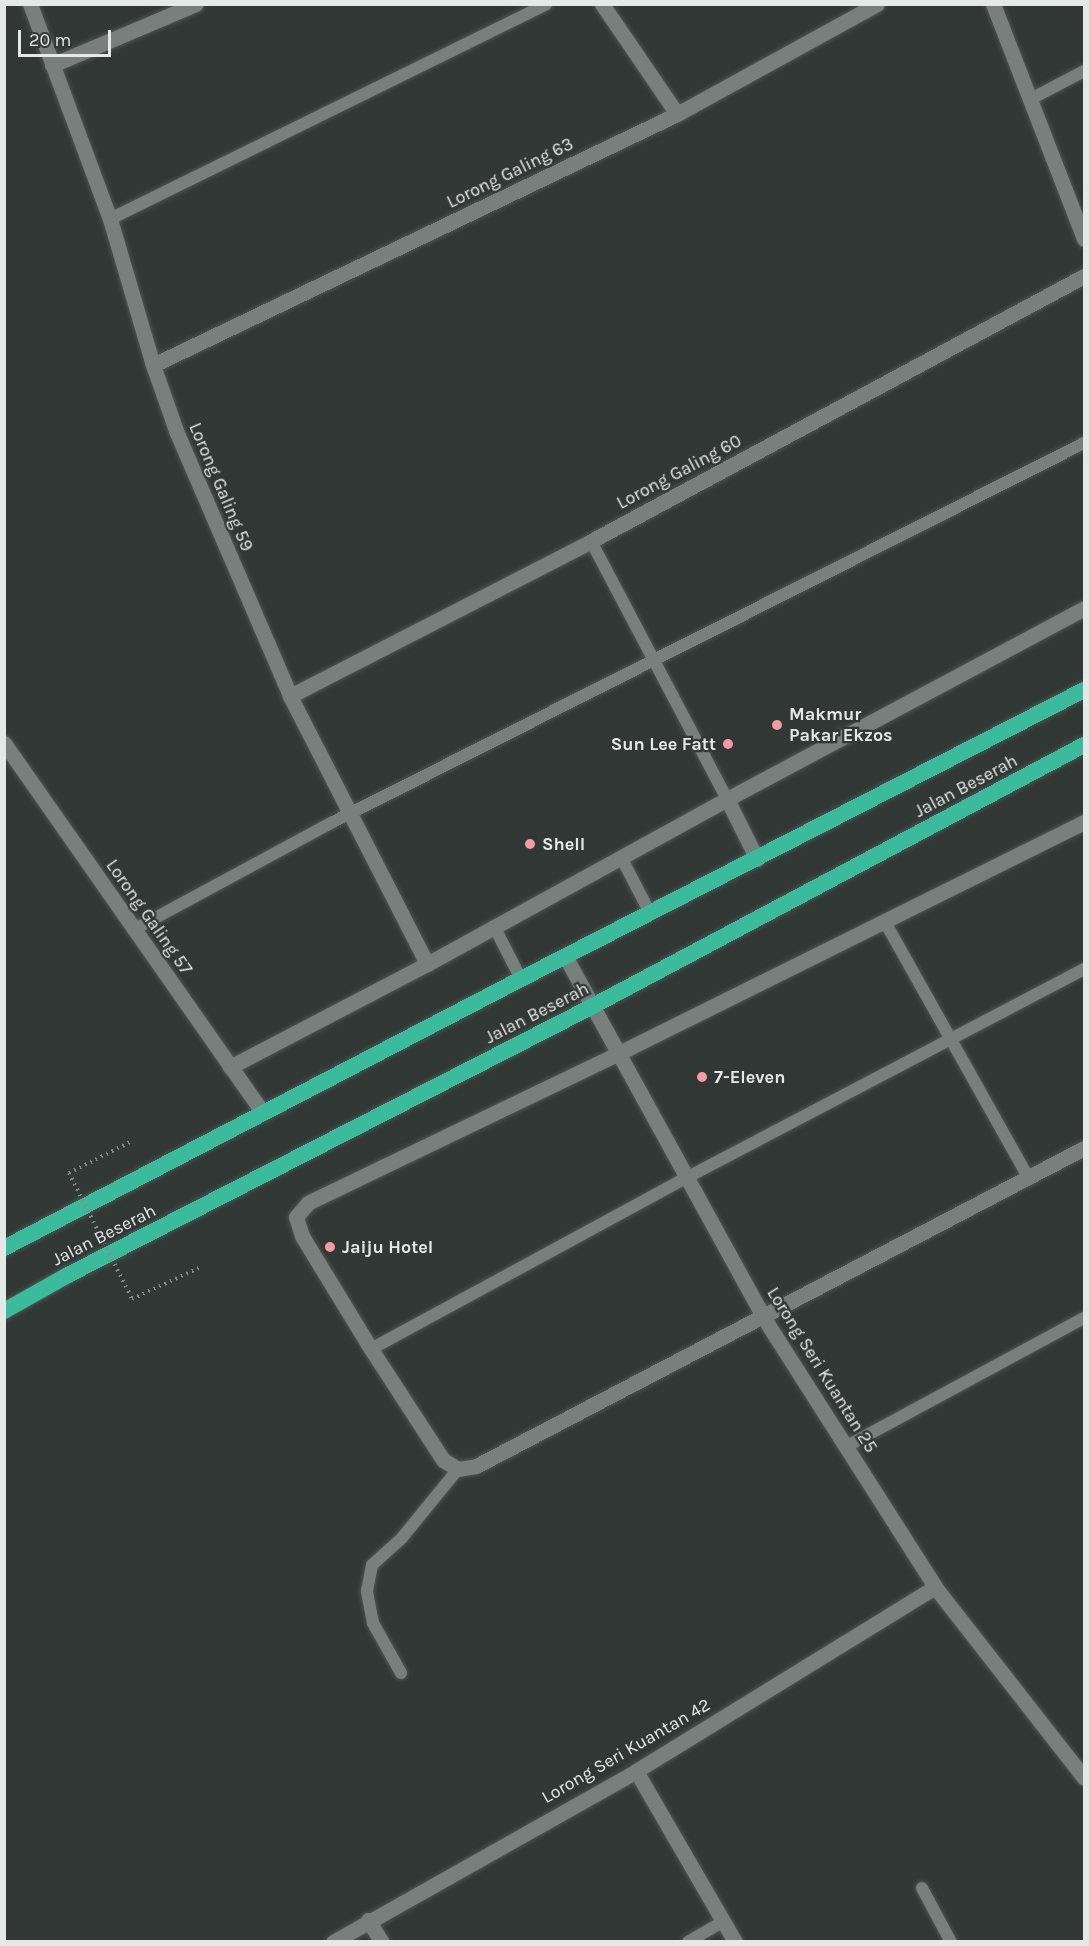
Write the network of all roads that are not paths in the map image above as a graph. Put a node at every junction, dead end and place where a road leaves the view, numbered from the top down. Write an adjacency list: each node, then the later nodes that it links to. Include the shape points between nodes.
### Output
1 (30, 4): 7 (street, Lorong Galing 59)
2 (196, 4): 7 (street)
3 (546, 4): 11 (lane)
4 (602, 4): 10 (street)
5 (877, 4): 10 (street, Lorong Galing 63)
6 (993, 4): 9 (street)
7 (52, 65): 11 (street, Lorong Galing 59)
8 (1084, 70): 9 (lane)
9 (1029, 100): 12 (street)
10 (677, 114): 14 (street, Lorong Galing 63)
11 (110, 219): 14 (street, Lorong Galing 59)
12 (1084, 239)
13 (1084, 276): 16 (street, Lorong Galing 60)
14 (153, 365): 20 (street, Lorong Galing 59, via 177,433)
15 (1084, 443): 18 (lane)
16 (591, 541): 18 (lane); 20 (street, Lorong Galing 60)
17 (1084, 608): 23 (street)
18 (654, 661): 23 (lane); 24 (lane)
19 (1084, 690): 27 (highway, Jalan Beserah)
20 (290, 696): 24 (street, Lorong Galing 59)
21 (4, 743): 31 (street, Lorong Galing 57)
22 (1084, 745): 36 (highway, Jalan Beserah)
23 (727, 799): 26 (street); 27 (street)
24 (350, 813): 31 (lane); 33 (street, Lorong Galing 59)
25 (1084, 822): 29 (street)
26 (621, 856): 28 (lane); 30 (street)
27 (757, 859): 28 (highway, Jalan Beserah)
28 (650, 913): 32 (highway, Jalan Beserah)
29 (885, 921): 37 (lane); 38 (street)
30 (494, 926): 33 (street); 35 (lane)
31 (133, 930): 39 (street, Lorong Galing 57)
32 (565, 956): 35 (highway, Jalan Beserah); 36 (street, Lorong Seri Kuantan 25)
33 (427, 964): 39 (street)
34 (1084, 969): 37 (lane)
35 (520, 979): 40 (highway, Jalan Beserah)
36 (591, 1007): 38 (street, Lorong Seri Kuantan 25); 45 (highway, Jalan Beserah)
37 (951, 1039): 42 (lane); 43 (lane)
38 (617, 1054): 43 (street, Lorong Seri Kuantan 25); 48 (street, via 308,1203 296,1217 302,1236)
39 (230, 1067): 40 (street, Lorong Galing 57)
40 (262, 1112): 44 (highway, Jalan Beserah)
41 (1082, 1154): 42 (street)
42 (1028, 1177): 46 (street)
43 (686, 1178): 46 (street, Lorong Seri Kuantan 25); 48 (lane)
44 (4, 1248)
45 (4, 1311)
46 (762, 1315): 49 (street, Lorong Seri Kuantan 25); 50 (street, via 476,1466)
47 (1084, 1318): 49 (lane)
48 (371, 1349): 50 (street, via 443,1460)
49 (847, 1446): 51 (street, Lorong Seri Kuantan 25)
50 (458, 1469): 52 (lane, via 401,1539 372,1565 367,1591 374,1623)
51 (935, 1587): 53 (street, Lorong Seri Kuantan 42); 54 (street, Lorong Seri Kuantan 25)
52 (401, 1673)
53 (636, 1771): 56 (street, Lorong Seri Kuantan 42); 57 (street)
54 (1084, 1778)
55 (921, 1888): 62 (lane)
56 (368, 1920): 58 (street, Lorong Seri Kuantan 42); 59 (street)
57 (724, 1921): 60 (lane); 61 (street)
58 (333, 1941)
59 (382, 1941)
60 (688, 1941)
61 (735, 1941)
62 (951, 1941)

